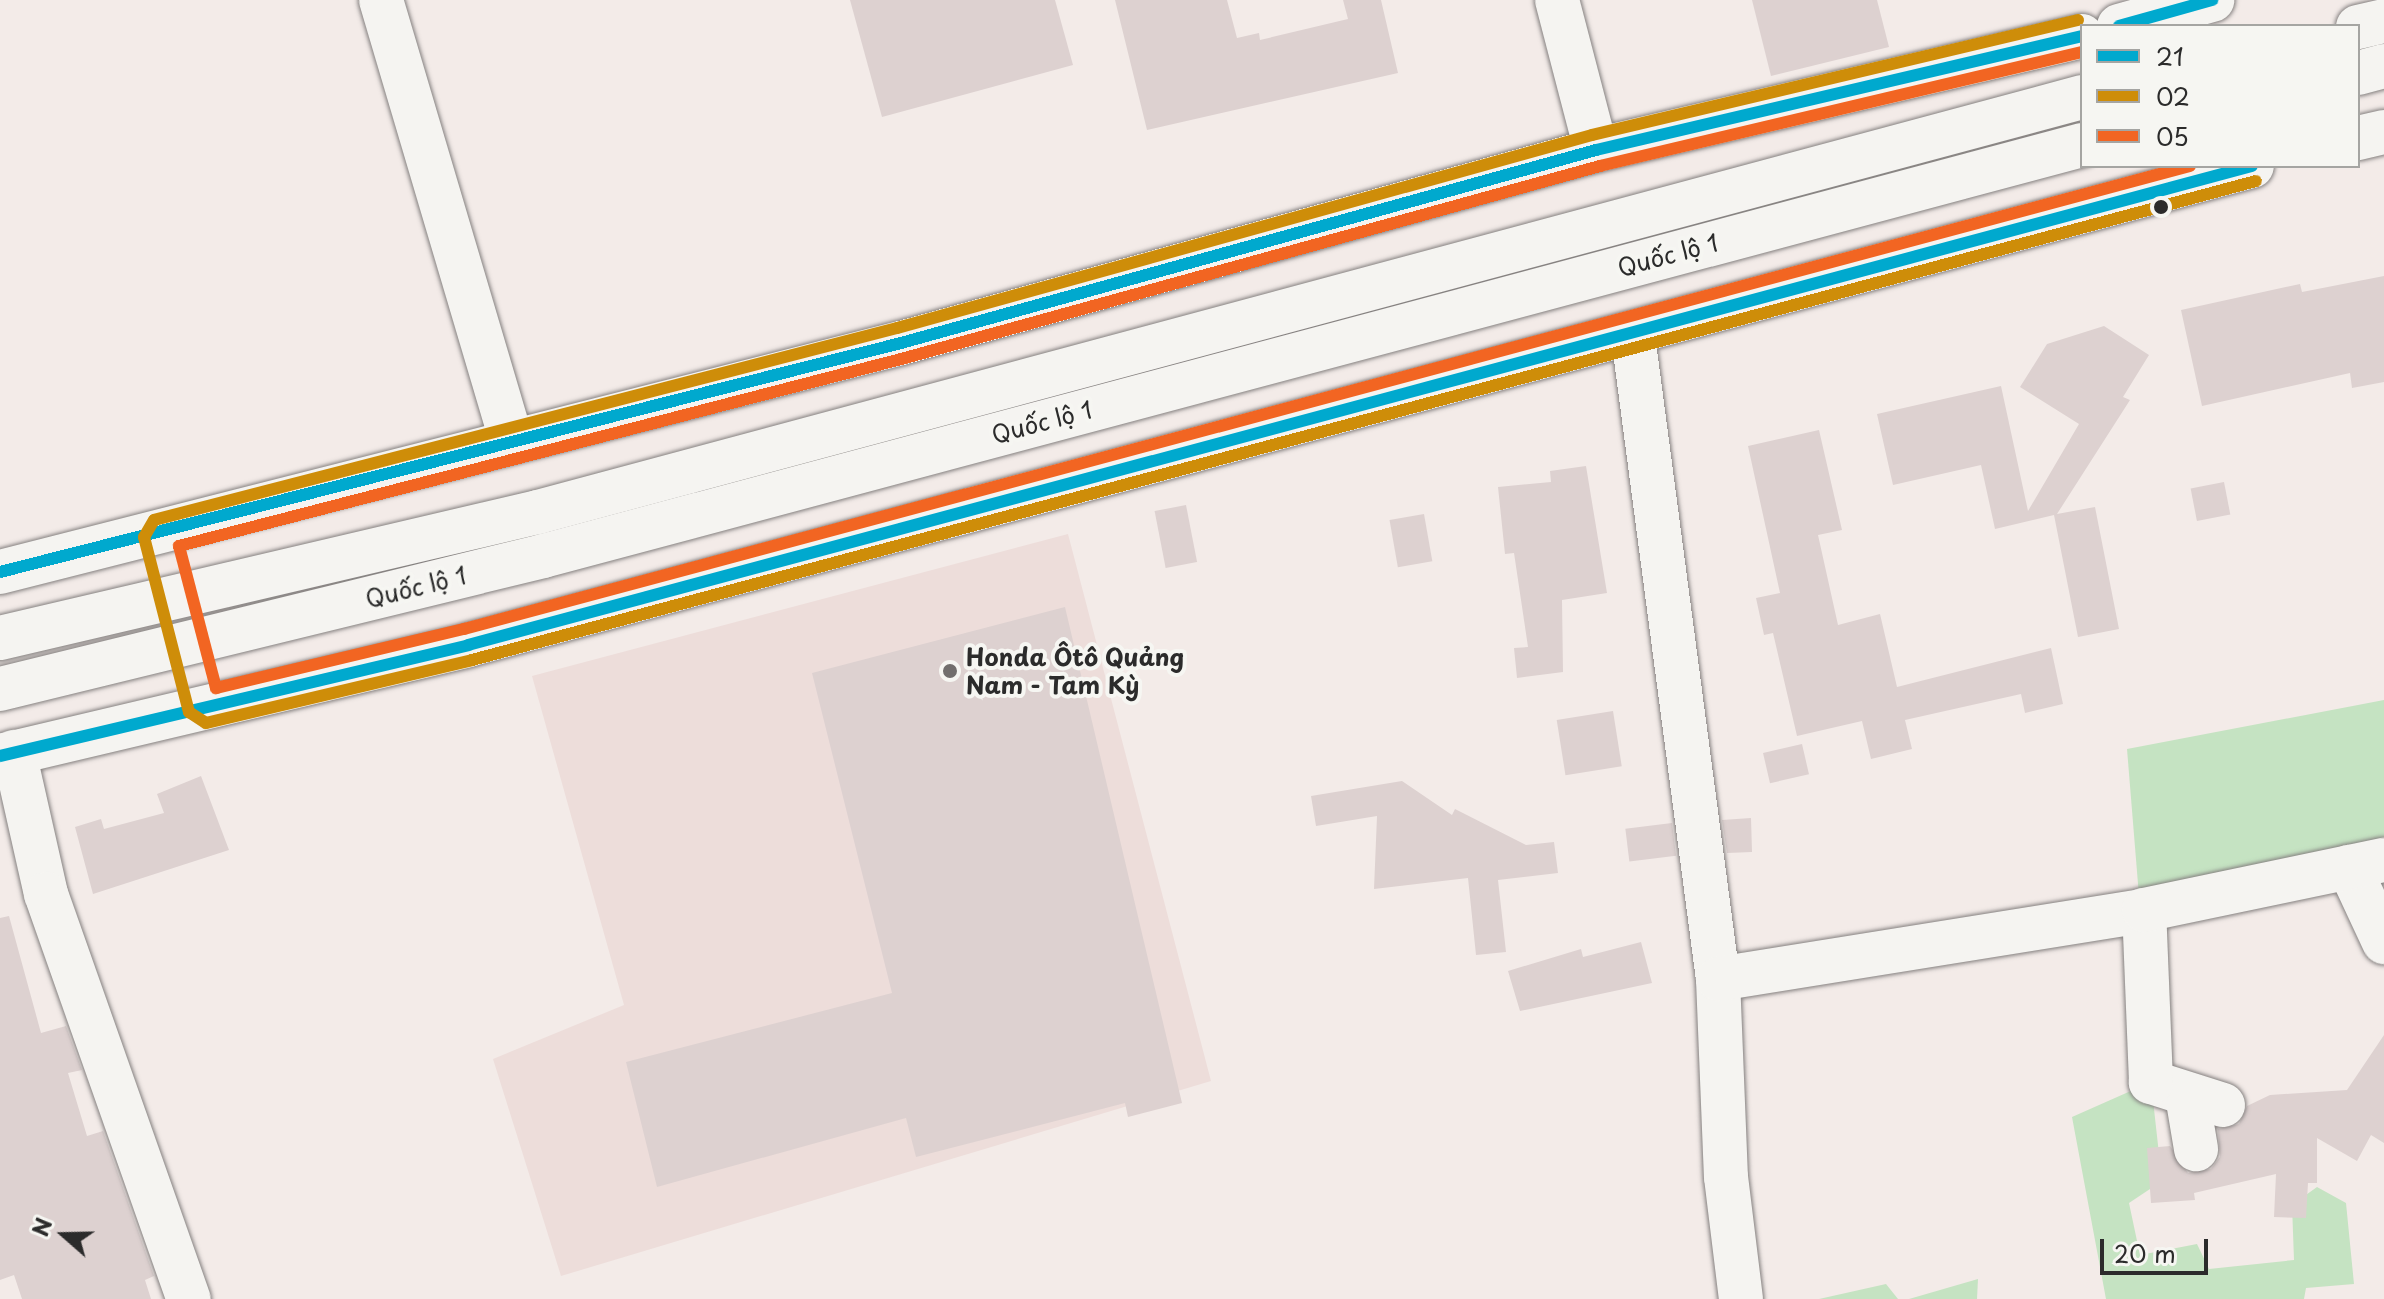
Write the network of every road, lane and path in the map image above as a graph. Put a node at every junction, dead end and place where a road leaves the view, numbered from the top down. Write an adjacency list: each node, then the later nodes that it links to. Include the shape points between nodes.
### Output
1 (381, 0): 22 (main road)
2 (1557, 0): 16 (main road)
3 (2212, 0): 5 (main road)
4 (2384, 21): 6 (main road)
5 (2126, 24)
6 (2360, 27)
7 (2080, 37): 8 (main road)
8 (2038, 49): 11 (main road); 12 (main road)
9 (2384, 66): 10 (main road)
10 (2360, 72)
11 (1808, 98): 16 (main road); 17 (main road)
12 (2068, 101): 17 (main road, Quốc lộ 1)
13 (2384, 132): 14 (main road)
14 (2360, 138)
15 (2080, 146): 27 (main road, Quốc lộ 1)
16 (1596, 150): 20 (main road)
17 (1826, 163): 21 (main road, Quốc lộ 1)
18 (2245, 168): 19 (main road)
19 (1633, 336): 29 (main road, via 468,645); 34 (main road)
20 (901, 343): 21 (main road); 22 (main road)
21 (915, 411): 25 (main road, Quốc lộ 1, via 538,512)
22 (512, 441): 23 (main road)
23 (160, 535): 24 (main road); 25 (main road)
24 (0, 572)
25 (176, 597): 26 (main road, Quốc lộ 1); 27 (main road)
26 (0, 638)
27 (189, 643): 28 (main road, Quốc lộ 1); 29 (main road)
28 (0, 689)
29 (204, 707): 30 (main road)
30 (7, 754): 36 (main road, via 46,894)
31 (2367, 864): 32 (main road); 33 (main road)
32 (2153, 909): 34 (main road); 35 (main road, via 2144,910 2151,1082 2205,1100)
33 (2384, 942)
34 (1718, 979): 37 (main road, via 1726,1177)
35 (2196, 1149)
36 (189, 1299)
37 (1741, 1299)

